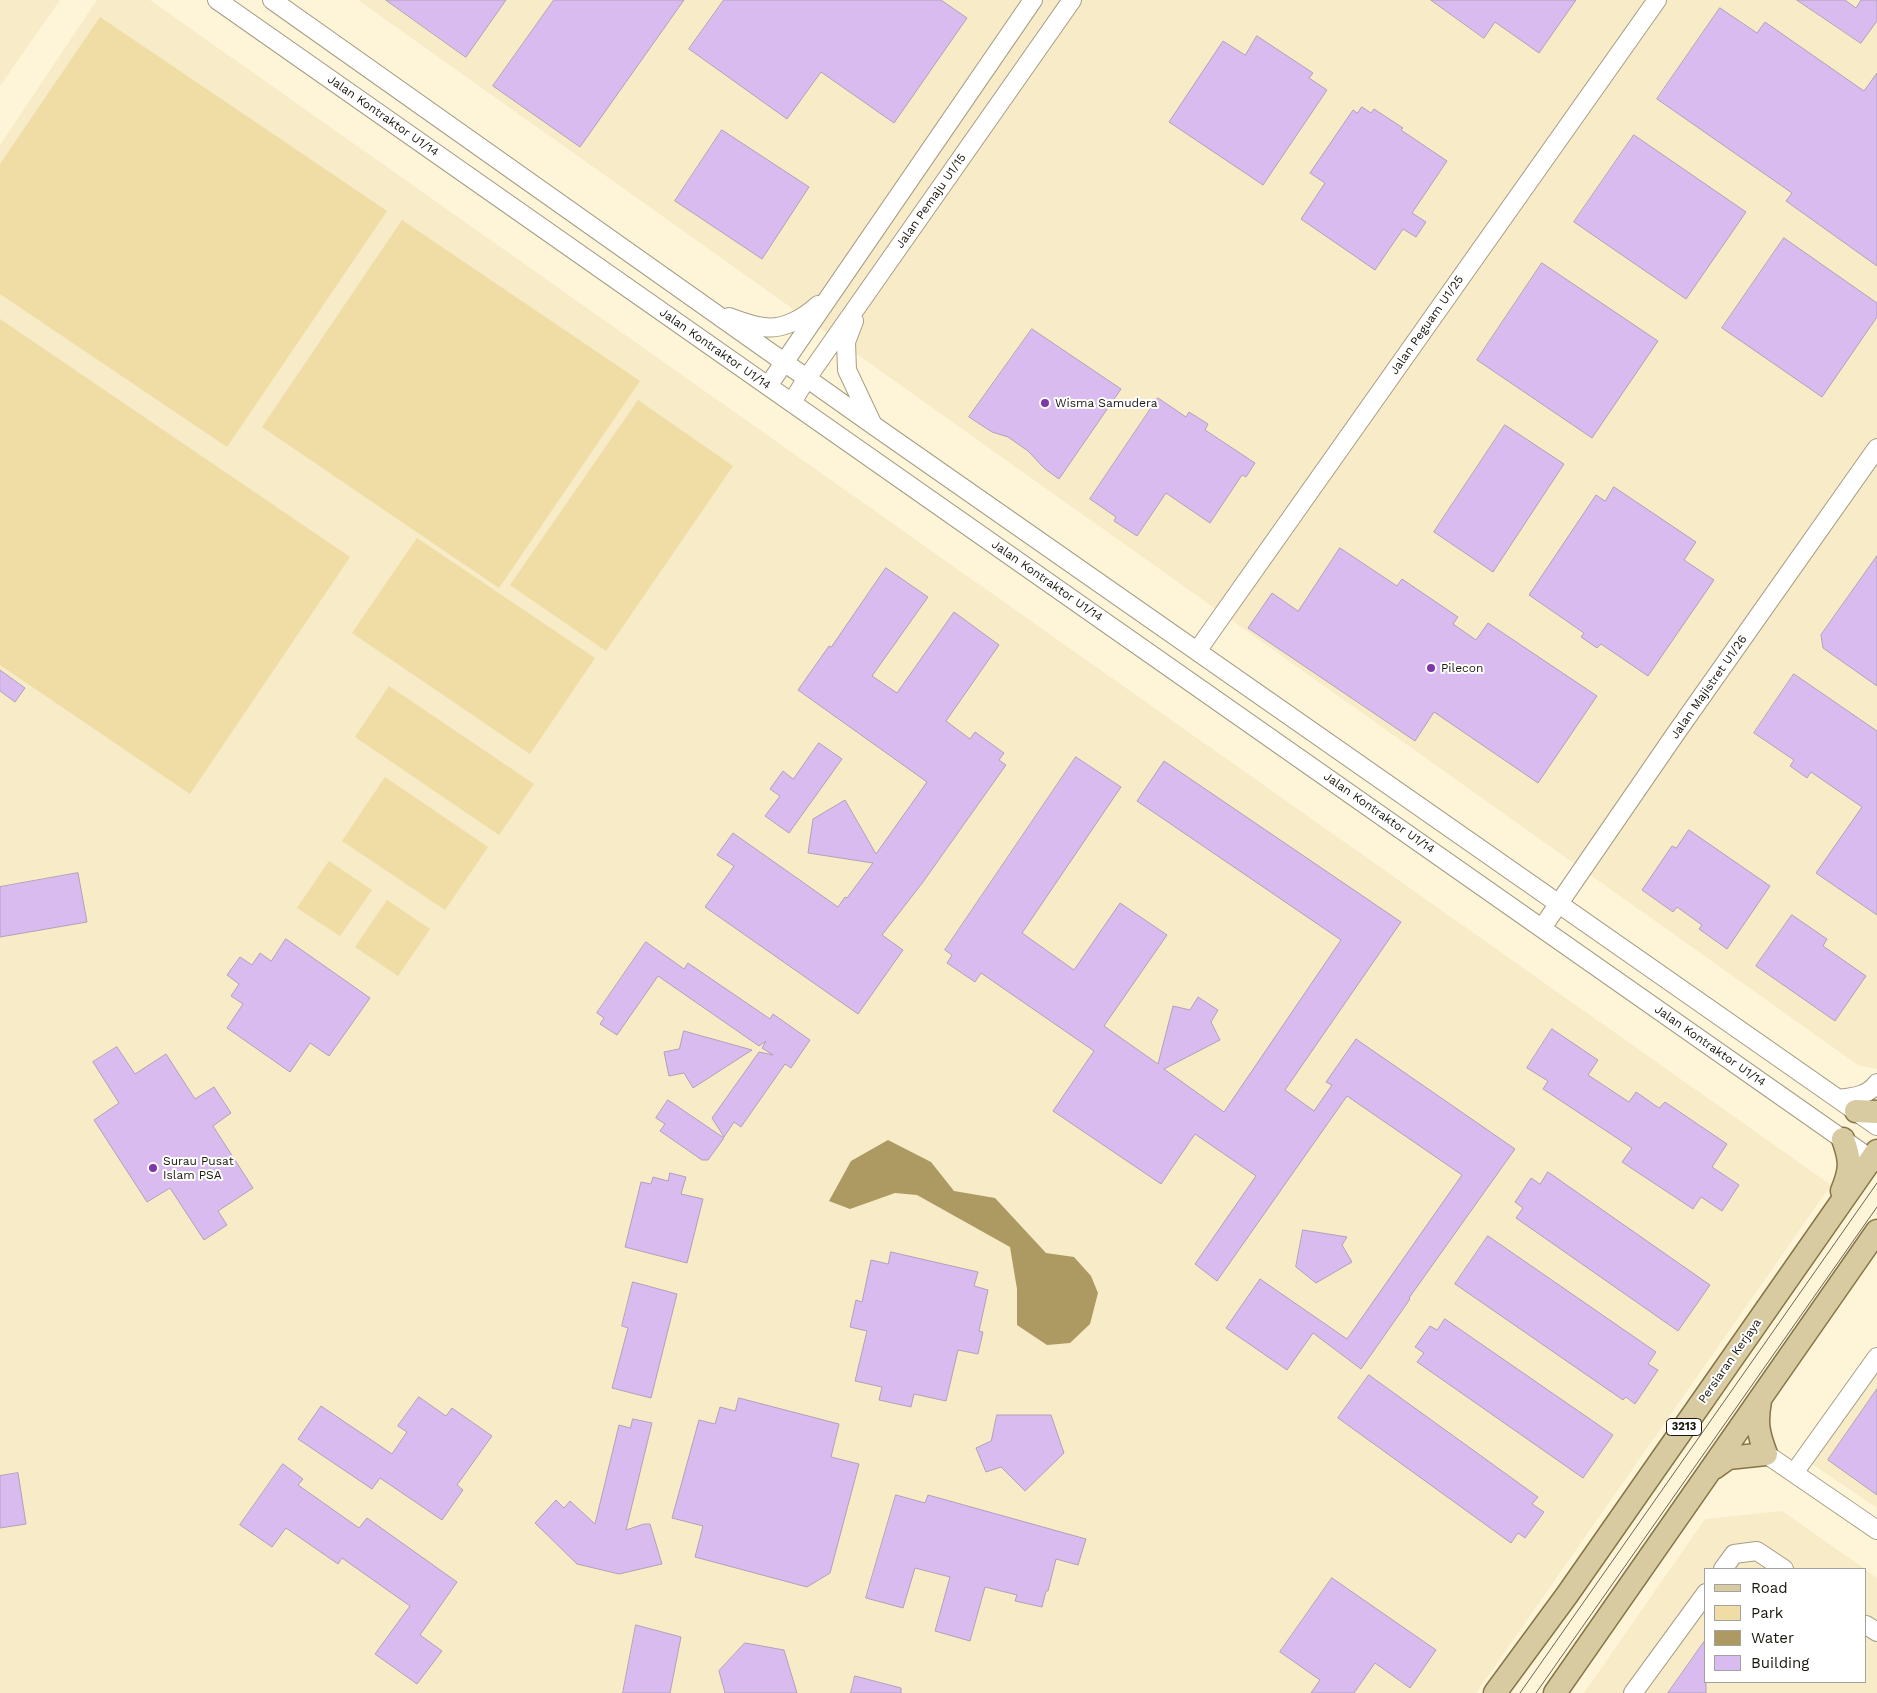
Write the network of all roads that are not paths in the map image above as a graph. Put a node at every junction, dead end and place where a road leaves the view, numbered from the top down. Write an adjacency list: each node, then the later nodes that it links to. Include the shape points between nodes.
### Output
1 (217, 0): 11 (street, Jalan Kontraktor U1/14)
2 (272, 0): 8 (street)
3 (1033, 0): 6 (street)
4 (1072, 0): 7 (street, Jalan Pemaju U1/15)
5 (1657, 0): 15 (street, Jalan Peguam U1/25)
6 (838, 284): 8 (street, via 808,314 786,324 765,328); 9 (street)
7 (862, 300): 10 (street, Jalan Pemaju U1/15); 13 (street, via 846,342 847,370)
8 (716, 314): 9 (street)
9 (785, 362): 10 (street); 11 (street)
10 (807, 378): 12 (street, Jalan Pemaju U1/15); 13 (street)
11 (768, 386): 12 (street, Jalan Kontraktor U1/14)
12 (792, 402): 17 (street, Jalan Kontraktor U1/14)
13 (873, 425): 15 (street)
14 (1877, 448): 16 (street, Jalan Majistret U1/26)
15 (1197, 651): 16 (street)
16 (1560, 904): 17 (street, Jalan Majistret U1/26); 19 (street)
17 (1542, 928): 21 (street, Jalan Kontraktor U1/14)
18 (1877, 1083): 19 (street, via 1873,1090 1856,1097)
19 (1857, 1107): 20 (street)
20 (1877, 1126)
21 (1843, 1139): 22 (street, Jalan Kontraktor U1/14); 24 (main road, via 1850,1156 1850,1174)
22 (1875, 1157): 24 (main road, Persiaran Kerjaya / 3213)
23 (1877, 1231): 26 (main road)
24 (1792, 1272): 34 (main road, Persiaran Kerjaya / 3213)
25 (1877, 1357): 29 (street)
26 (1760, 1399): 27 (main road, via 1758,1431); 28 (main road)
27 (1766, 1454): 28 (main road, via 1728,1458); 29 (street)
28 (1711, 1470): 35 (main road)
29 (1794, 1473): 30 (street)
30 (1877, 1530)
31 (1724, 1568): 32 (street, via 1734,1554 1757,1551)
32 (1782, 1568)
33 (1704, 1596): 36 (street)
34 (1495, 1693)
35 (1555, 1693)
36 (1633, 1693)

